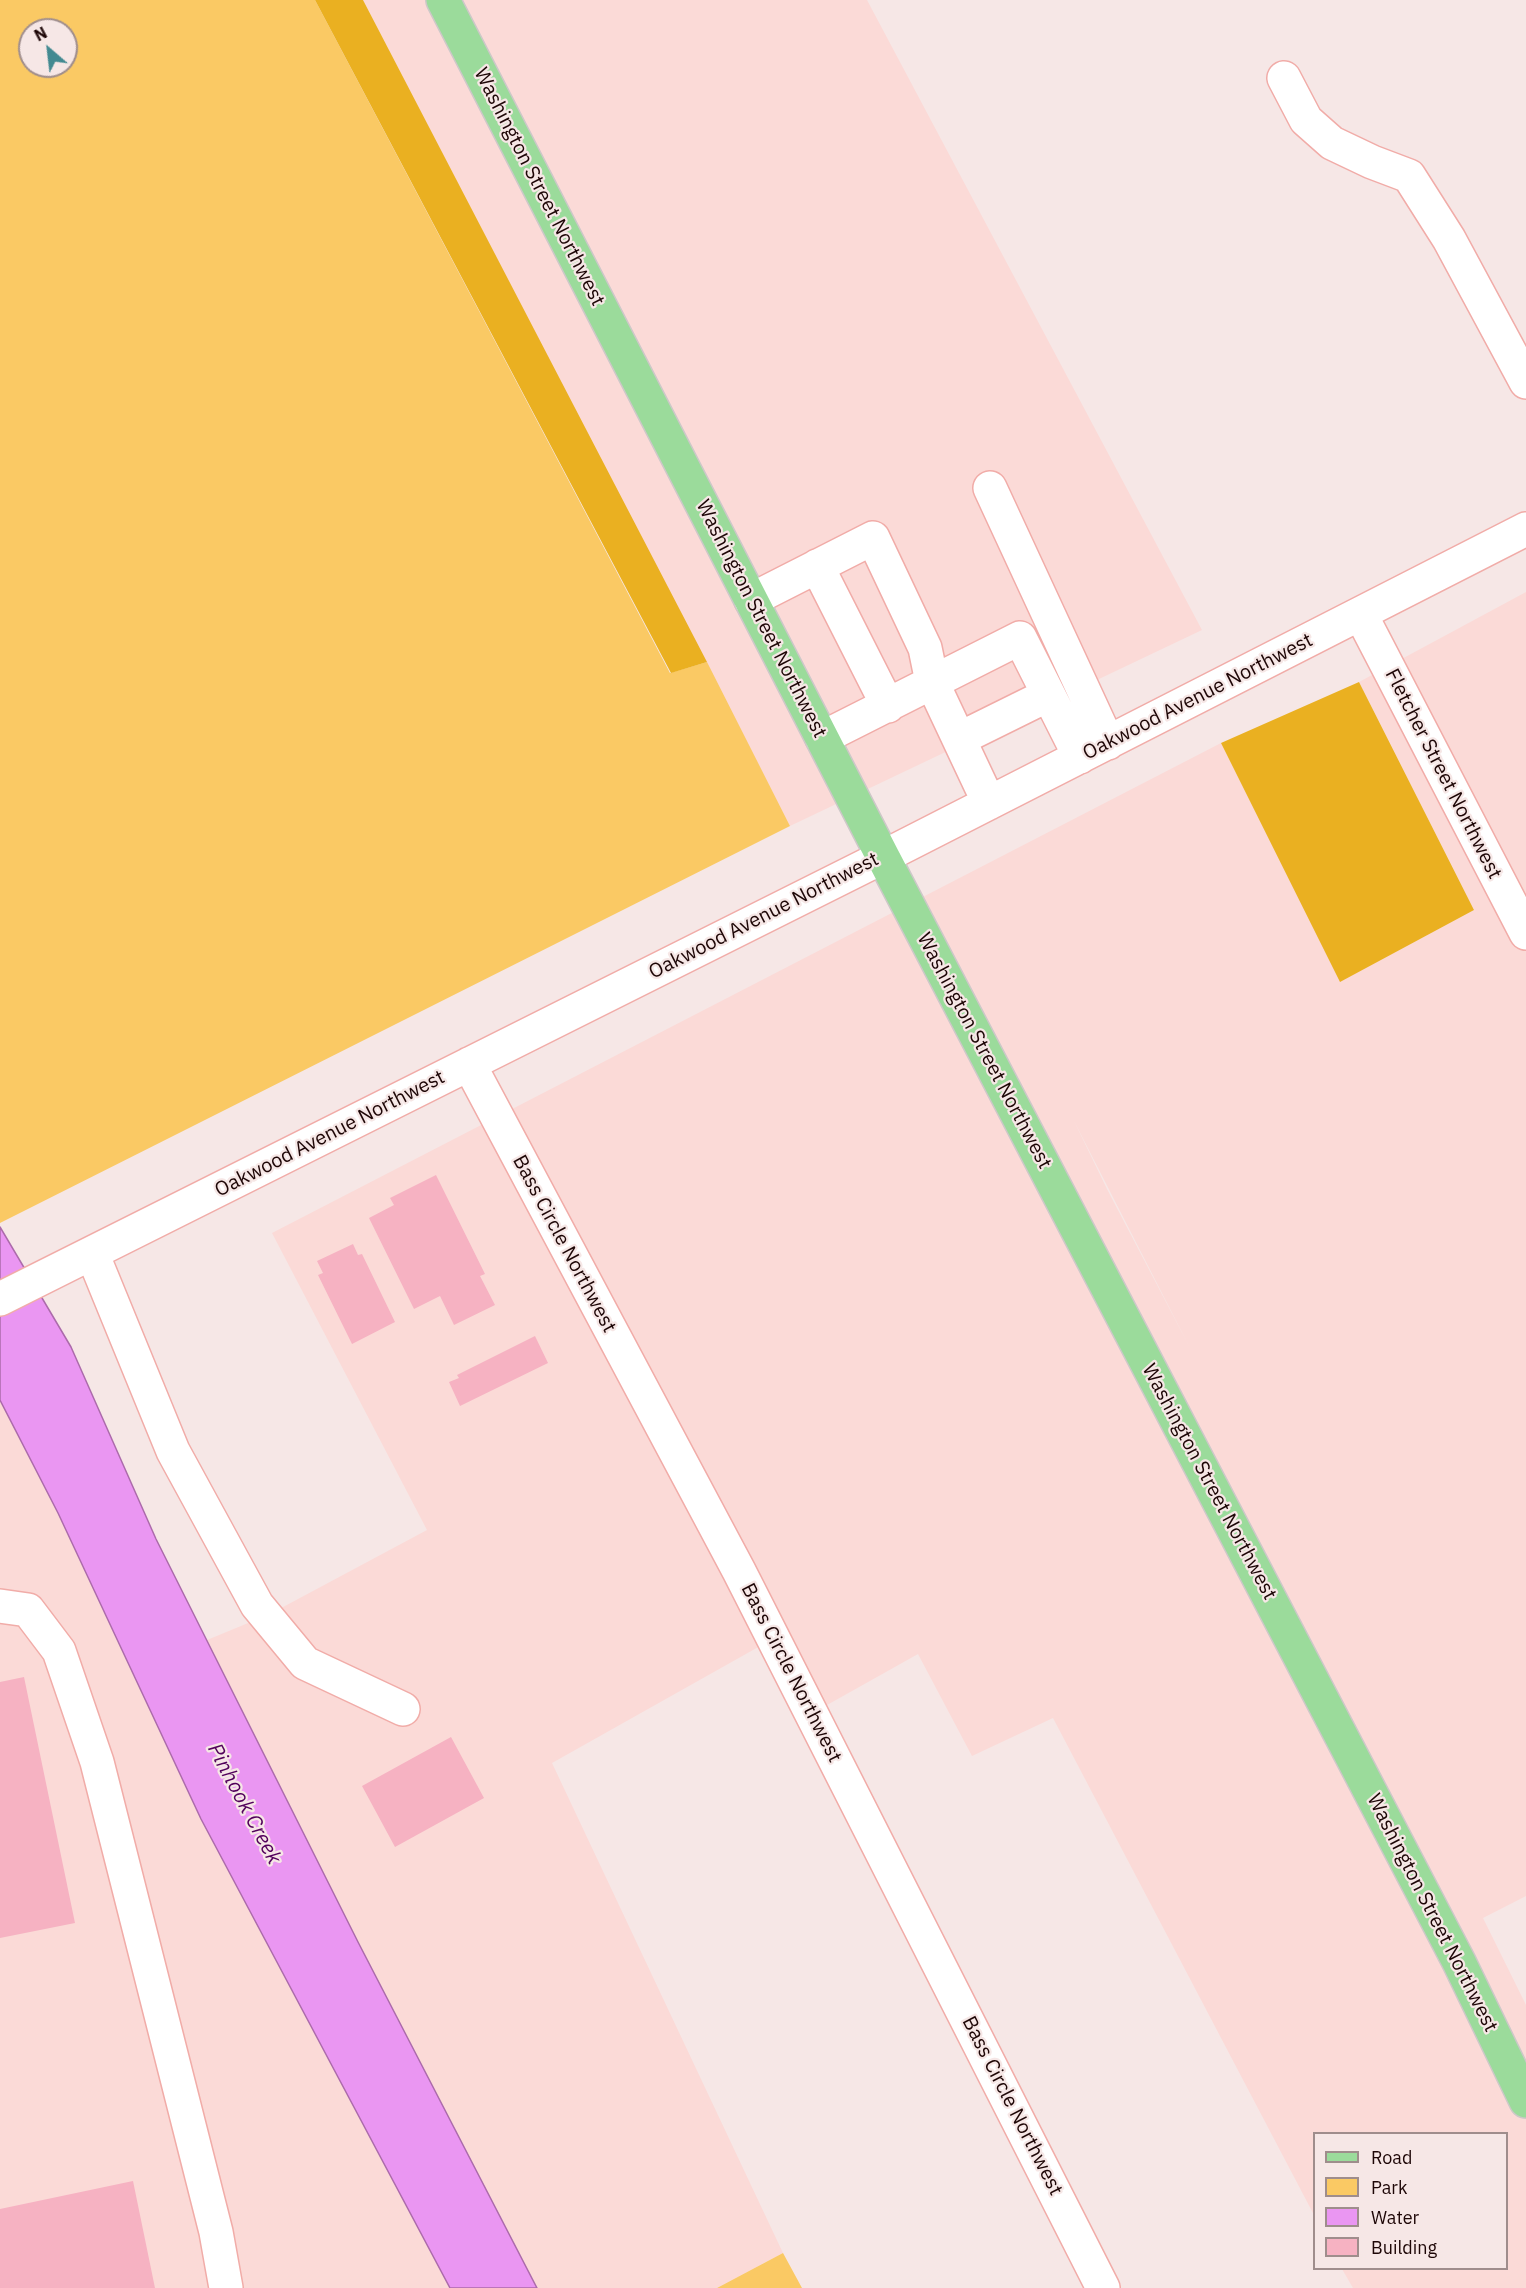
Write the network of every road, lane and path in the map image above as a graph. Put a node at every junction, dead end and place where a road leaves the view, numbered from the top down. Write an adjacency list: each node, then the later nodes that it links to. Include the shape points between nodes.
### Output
1 (443, 0): 7 (main road, Washington Street Northwest)
2 (1284, 78): 3 (street, via 1306,120 1332,143 1409,176 1449,239)
3 (1526, 382)
4 (990, 488): 14 (street)
5 (1526, 529): 8 (street, Oakwood Avenue Northwest)
6 (817, 566): 7 (street); 9 (street, via 873,538 925,648); 11 (street)
7 (752, 600): 12 (main road, Washington Street Northwest)
8 (1361, 615): 14 (street, Oakwood Avenue Northwest); 17 (street, Fletcher Street Northwest)
9 (932, 682): 10 (street, via 1020,638); 11 (street); 13 (street)
10 (1048, 695): 13 (street); 14 (street)
11 (888, 706): 12 (street)
12 (822, 738): 16 (main road, Washington Street Northwest)
13 (959, 740): 15 (street)
14 (1094, 750): 15 (street, Oakwood Avenue Northwest)
15 (989, 803): 16 (street, Oakwood Avenue Northwest)
16 (883, 856): 18 (street, Oakwood Avenue Northwest); 23 (main road, Washington Street Northwest, via 1459,1962)
17 (1526, 933)
18 (469, 1064): 19 (street, Oakwood Avenue Northwest); 25 (street, Bass Circle Northwest, via 739,1571)
19 (92, 1253): 20 (street, Oakwood Avenue Northwest); 22 (street, via 173,1451 257,1605 305,1663)
20 (0, 1299)
21 (0, 1606): 24 (street, via 28,1610 59,1651 97,1762 216,2232)
22 (403, 1709)
23 (1526, 2101)
24 (226, 2288)
25 (1103, 2288)

